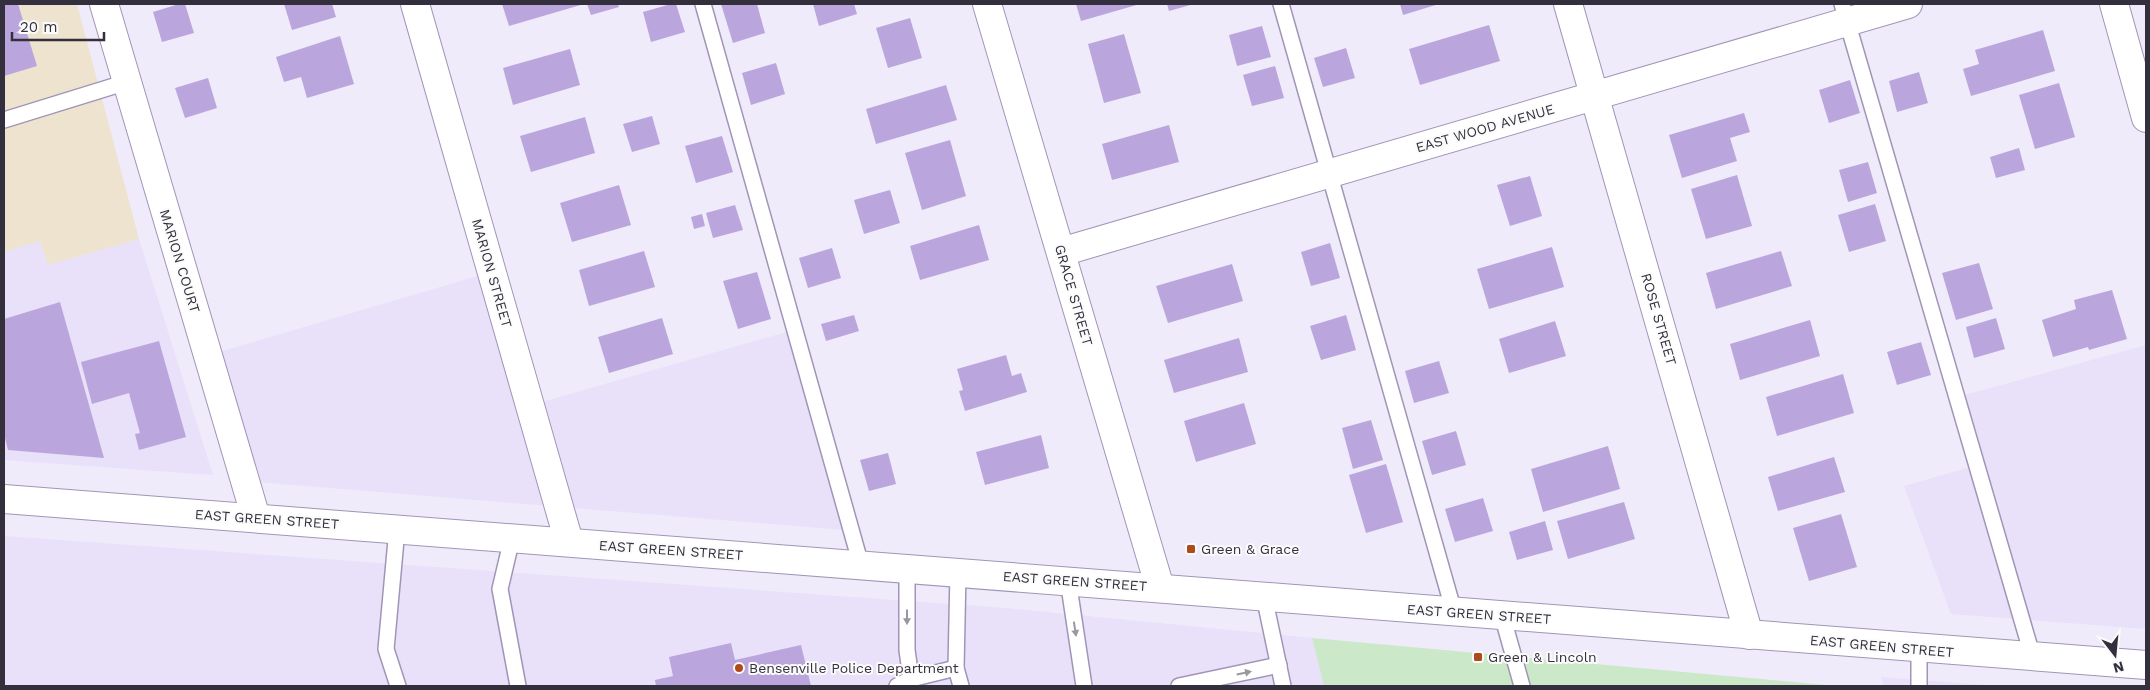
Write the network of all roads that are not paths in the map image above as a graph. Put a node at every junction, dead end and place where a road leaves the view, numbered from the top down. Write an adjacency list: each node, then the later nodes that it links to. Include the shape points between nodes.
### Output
1 (104, 4): 10 (street, MARION COURT)
2 (415, 4): 20 (street, MARION STREET)
3 (703, 4): 21 (lane)
4 (987, 4): 15 (street, GRACE STREET)
5 (1281, 4): 14 (lane)
6 (1568, 4): 11 (street, ROSE STREET)
7 (1908, 4): 9 (street, EAST WOOD AVENUE)
8 (2114, 4): 12 (street)
9 (1845, 13): 11 (street, EAST WOOD AVENUE); 31 (lane)
10 (127, 82): 13 (lane); 17 (street, MARION COURT)
11 (1595, 96): 14 (street, EAST WOOD AVENUE); 29 (street, ROSE STREET)
12 (2146, 118)
13 (4, 120)
14 (1329, 174): 15 (street, EAST WOOD AVENUE); 27 (lane)
15 (1062, 252): 25 (street, GRACE STREET)
16 (4, 499): 17 (street, EAST GREEN STREET)
17 (256, 518): 18 (street, EAST GREEN STREET)
18 (396, 529): 19 (street, EAST GREEN STREET); 36 (lane, via 386,649)
19 (512, 538): 20 (street, EAST GREEN STREET); 37 (lane, via 500,589)
20 (569, 542): 21 (street, EAST GREEN STREET)
21 (861, 565): 22 (street, EAST GREEN STREET)
22 (907, 568): 23 (street, EAST GREEN STREET); 35 (lane, one-way to 35)
23 (958, 572): 24 (street, EAST GREEN STREET); 34 (lane)
24 (1068, 580): 25 (street, EAST GREEN STREET); 39 (lane, one-way to 39)
25 (1160, 588): 26 (street, EAST GREEN STREET)
26 (1264, 596): 27 (street, EAST GREEN STREET); 32 (lane)
27 (1454, 612): 28 (street, EAST GREEN STREET)
28 (1502, 615): 29 (street, EAST GREEN STREET); 42 (lane)
29 (1749, 635): 30 (street, EAST GREEN STREET)
30 (1918, 648): 31 (street, EAST GREEN STREET); 43 (lane)
31 (2033, 658): 33 (street, EAST GREEN STREET)
32 (1279, 665): 40 (lane, one-way to 32); 41 (lane)
33 (2146, 665)
34 (956, 668): 35 (lane); 38 (lane)
35 (904, 683)
36 (398, 686)
37 (518, 686)
38 (961, 686)
39 (1084, 686)
40 (1179, 686)
41 (1283, 686)
42 (1522, 686)
43 (1919, 686)

